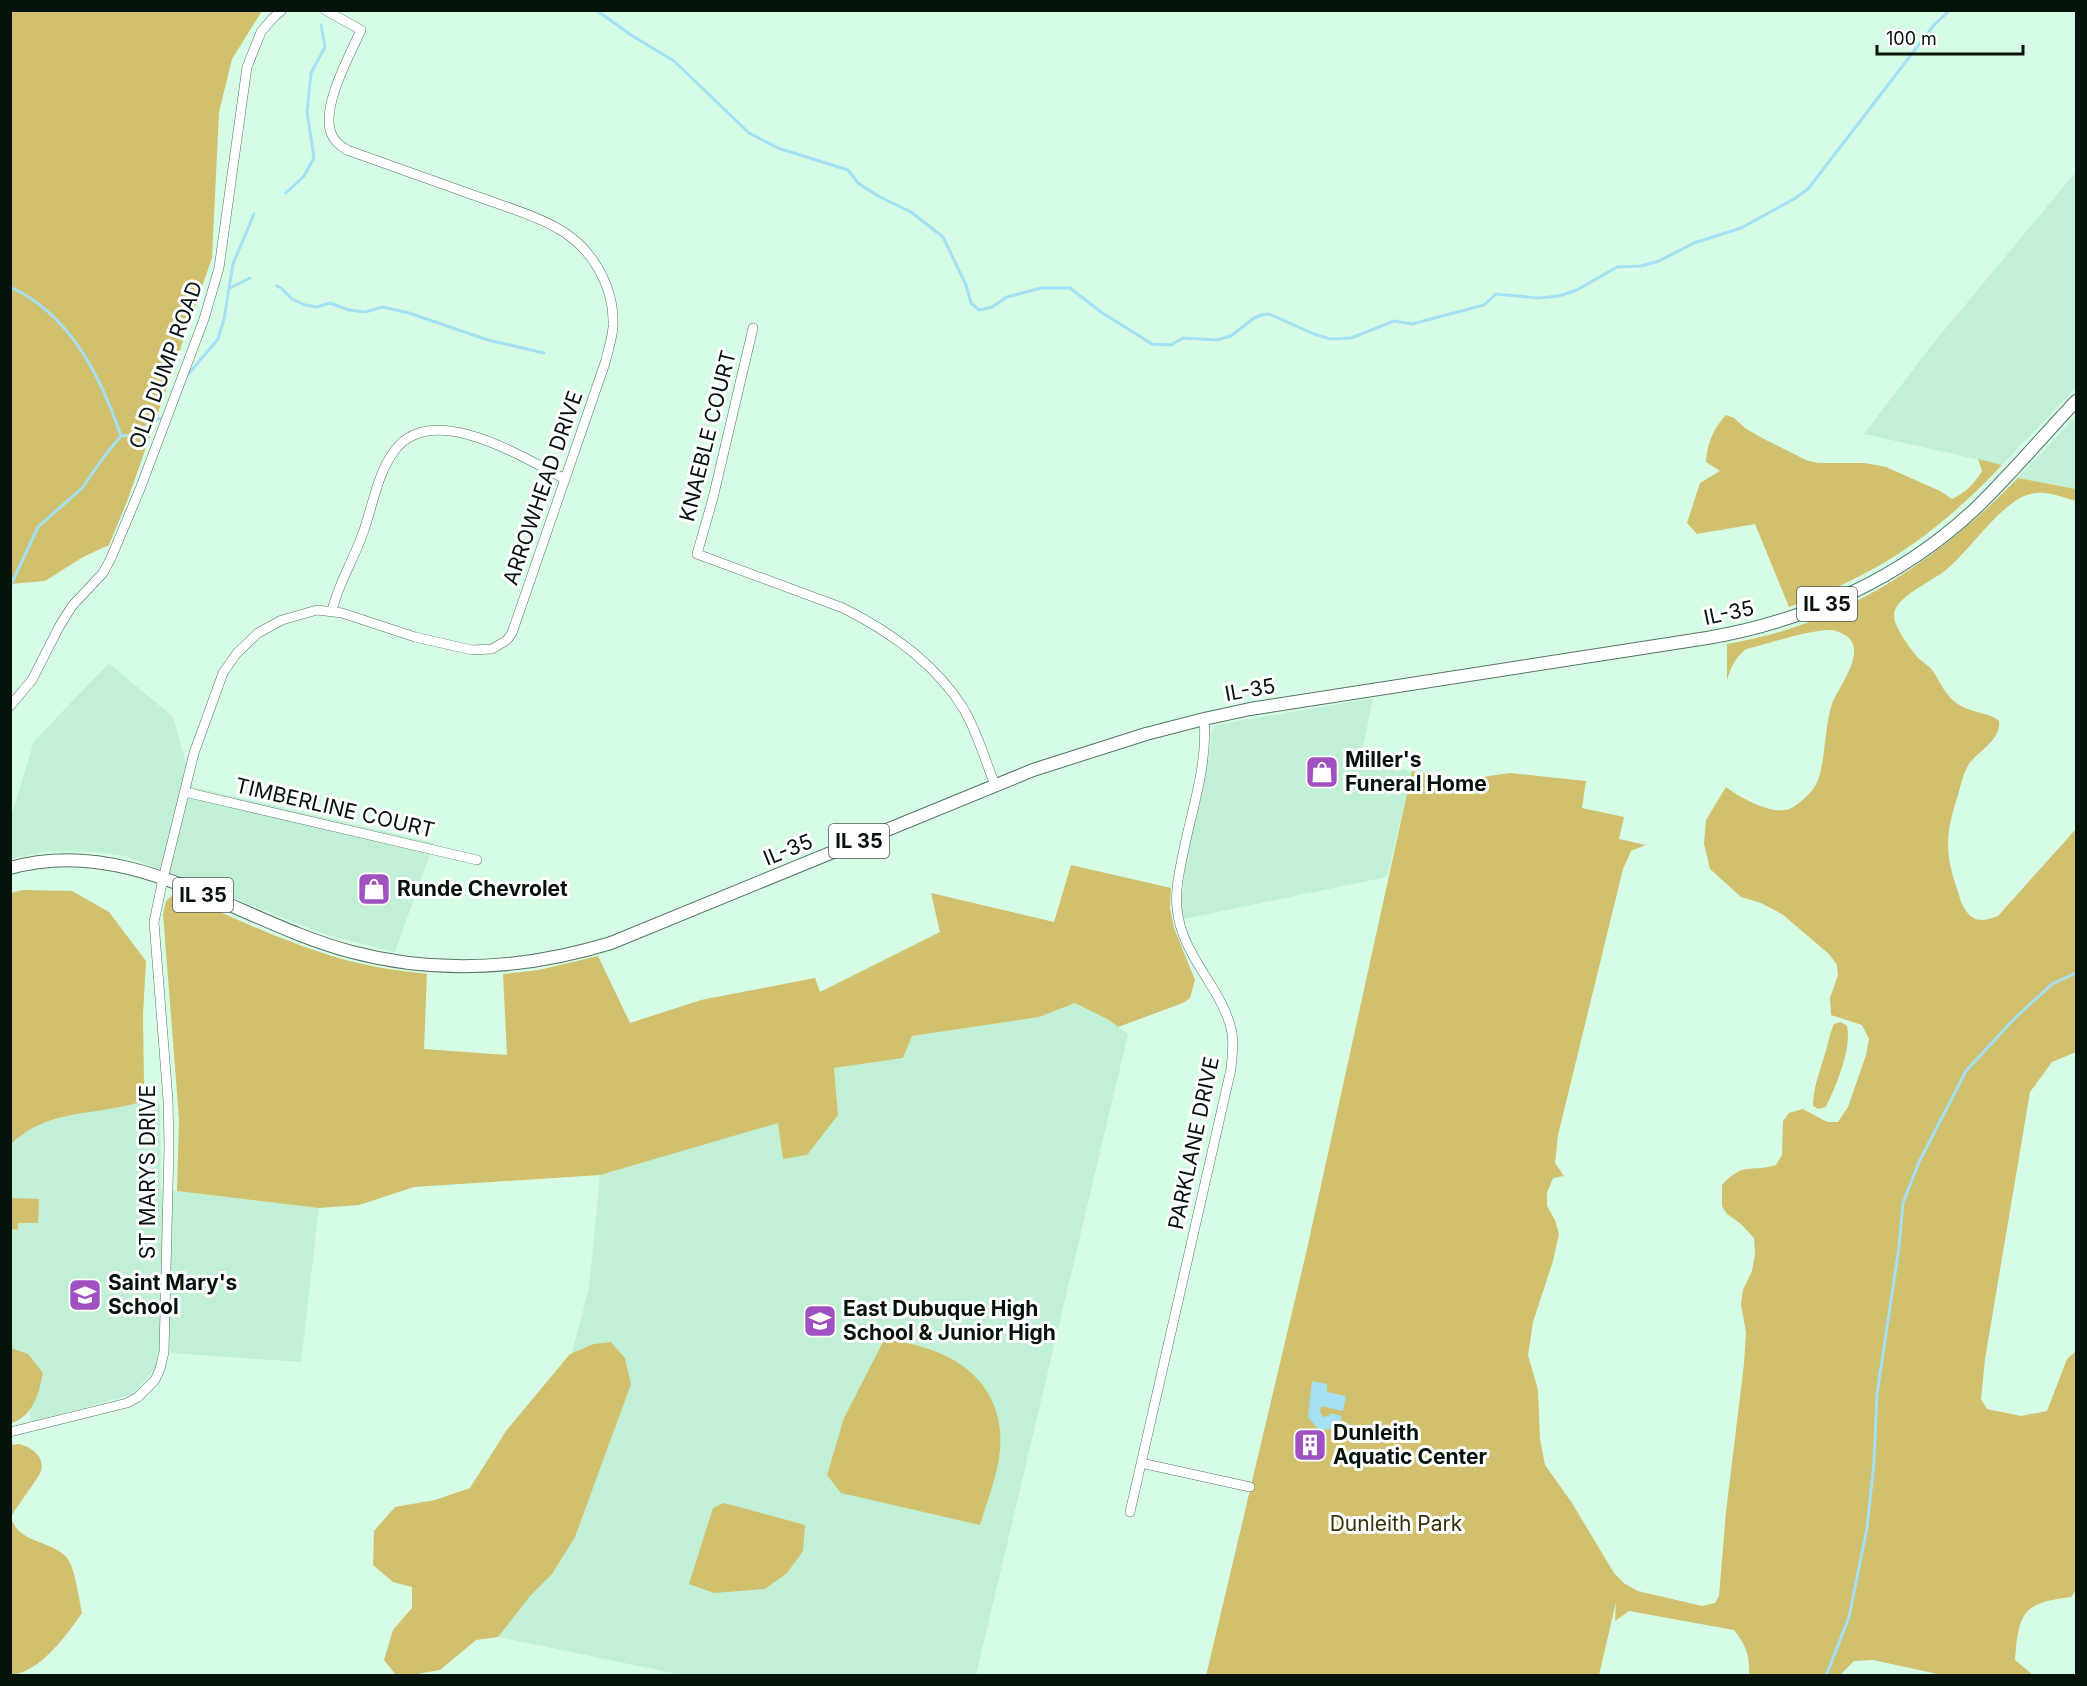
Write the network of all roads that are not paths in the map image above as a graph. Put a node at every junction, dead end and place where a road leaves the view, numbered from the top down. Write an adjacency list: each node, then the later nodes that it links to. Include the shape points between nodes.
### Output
1 (282, 10): 7 (street, OLD DUMP ROAD, via 261,32 247,67 219,268 204,319 140,489 103,573 75,603 32,681)
2 (328, 12): 5 (street, ARROWHEAD DRIVE, via 361,30 332,103 329,123 338,144 557,227 589,255 602,274 613,327 605,363)
3 (753, 327): 9 (street, KNAEBLE COURT, via 697,554 843,608 917,655 946,684 964,710)
4 (2076, 401): 8 (main road, IL-35 / IL 35, via 1974,509 1931,545 1864,586 1807,612 1732,633)
5 (565, 479): 6 (street, ARROWHEAD DRIVE, via 512,633 499,646 482,651 460,648); 6 (street, via 467,434 438,429 415,433 387,461)
6 (332, 611): 10 (street, ARROWHEAD DRIVE, via 317,610 282,620 258,633 237,653 223,673 204,720)
7 (10, 706)
8 (1204, 718): 9 (main road, IL-35 / IL 35, via 1110,744); 15 (street, PARKLANE DRIVE, via 1206,747 1176,890 1177,908 1180,929 1227,1017 1232,1031 1232,1053)
9 (995, 785): 13 (main road, IL-35 / IL 35, via 660,924 578,953 517,964 433,966 351,952 304,937)
10 (185, 792): 11 (street, TIMBERLINE COURT); 13 (street, ARROWHEAD DRIVE)
11 (477, 860)
12 (10, 868): 13 (main road, IL 35, via 49,860 88,860 123,865)
13 (163, 879): 14 (street, ST MARYS DRIVE, via 154,922 169,1147 164,1352 160,1369 147,1390 127,1403)
14 (10, 1432)
15 (1141, 1463): 16 (street); 17 (street, PARKLANE DRIVE)
16 (1250, 1487)
17 (1130, 1512)

